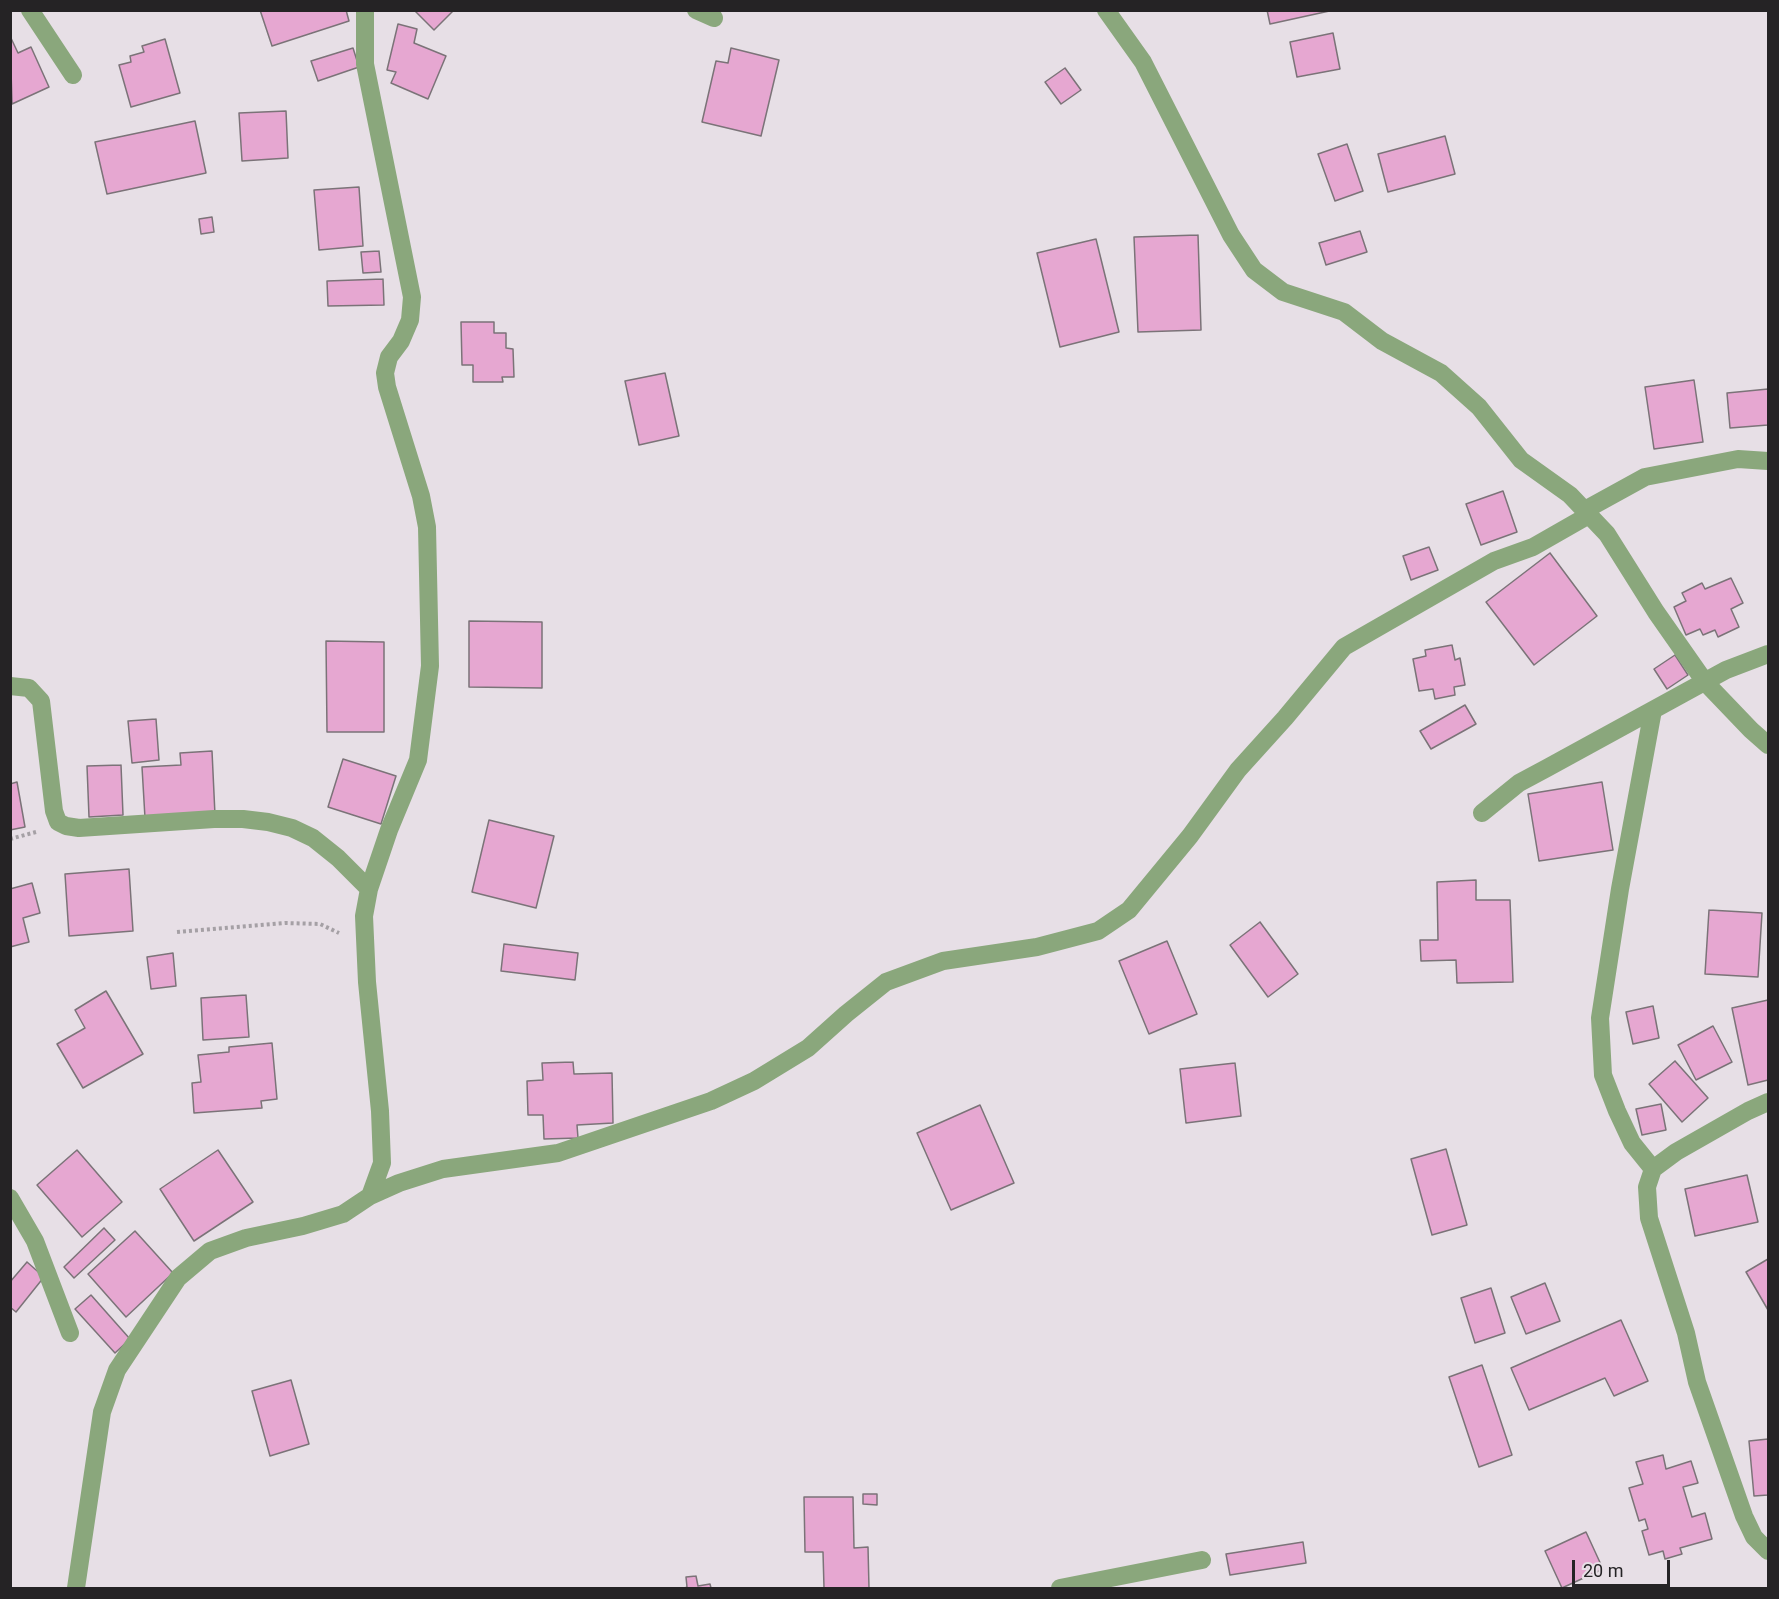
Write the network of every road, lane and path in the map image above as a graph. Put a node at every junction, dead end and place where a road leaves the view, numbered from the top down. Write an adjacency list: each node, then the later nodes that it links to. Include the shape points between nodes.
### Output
1 (30, 10): 6 (street)
2 (365, 10): 15 (street, via 365,64 412,297 410,320 389,357 385,373 427,527 430,666 418,760)
3 (696, 10): 5 (street)
4 (1107, 10): 8 (street, via 1143,62 1231,235 1254,270 1283,292 1344,312 1382,341 1441,373 1479,407 1521,460 1570,495)
5 (714, 18)
6 (73, 75)
7 (1768, 461): 8 (street, via 1738,459 1645,477)
8 (1587, 513): 10 (street, via 1607,534); 20 (street, via 1533,547 1494,561 1344,647 1238,770 1129,910 1098,932 943,961 885,982 808,1048 754,1081 711,1101 558,1153 443,1169)
9 (1768, 654): 10 (street)
10 (1705, 682): 12 (street); 13 (street)
11 (10, 686): 15 (street, via 29,688 41,701 58,822 79,828 214,819 268,822 313,838)
12 (1653, 710): 14 (street, via 1519,783); 19 (street, via 1600,1018 1603,1075 1632,1143)
13 (1768, 745)
14 (1482, 813)
15 (369, 889): 17 (street, via 364,916)
16 (177, 932): 17 (path, via 286,922 320,924 337,932)
17 (366, 958): 20 (street, via 382,1163)
18 (1768, 1102): 19 (street)
19 (1653, 1169): 23 (street, via 1647,1186 1649,1218 1686,1333 1697,1382 1744,1516 1754,1537)
20 (370, 1196): 25 (street, via 343,1214 210,1251 178,1278 117,1370 102,1412)
21 (10, 1198): 22 (street, via 35,1241)
22 (70, 1334)
23 (1768, 1551)
24 (1202, 1560): 26 (street)
25 (76, 1588)
26 (1060, 1588)

